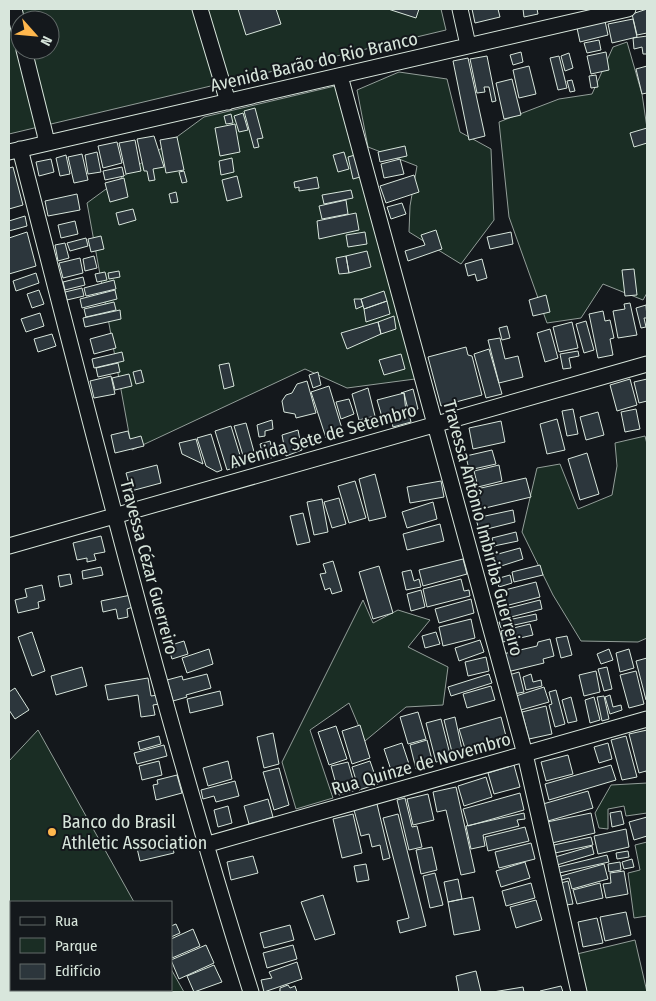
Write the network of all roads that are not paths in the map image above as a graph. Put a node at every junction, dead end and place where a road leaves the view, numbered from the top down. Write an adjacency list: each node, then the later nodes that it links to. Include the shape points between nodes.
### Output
1 (200, 9): 7 (street)
2 (460, 9): 4 (street)
3 (628, 9): 4 (street, Avenida Barão do Rio Branco)
4 (468, 45): 6 (street, Avenida Barão do Rio Branco)
5 (26, 60): 8 (street)
6 (340, 76): 7 (street, Avenida Barão do Rio Branco); 11 (street, Travessa Antônio Imbiriba Guerreiro)
7 (228, 102): 8 (street, Avenida Barão do Rio Branco)
8 (46, 143): 9 (street, Avenida Barão do Rio Branco)
9 (14, 150): 12 (street, Travessa Cézar Guerreiro)
10 (647, 364): 11 (street, Avenida Sete de Setembro)
11 (436, 423): 12 (street, Avenida Sete de Setembro); 15 (street, Travessa Antônio Imbiriba Guerreiro)
12 (115, 516): 13 (street, Avenida Sete de Setembro); 16 (street, Travessa Cézar Guerreiro)
13 (9, 546)
14 (647, 719): 15 (street, Rua Quinze de Novembro)
15 (525, 754): 16 (street, Rua Quinze de Novembro); 18 (street, Travessa Antônio Imbiriba Guerreiro)
16 (204, 845): 17 (street, Travessa Cézar Guerreiro)
17 (251, 992)
18 (579, 992)

